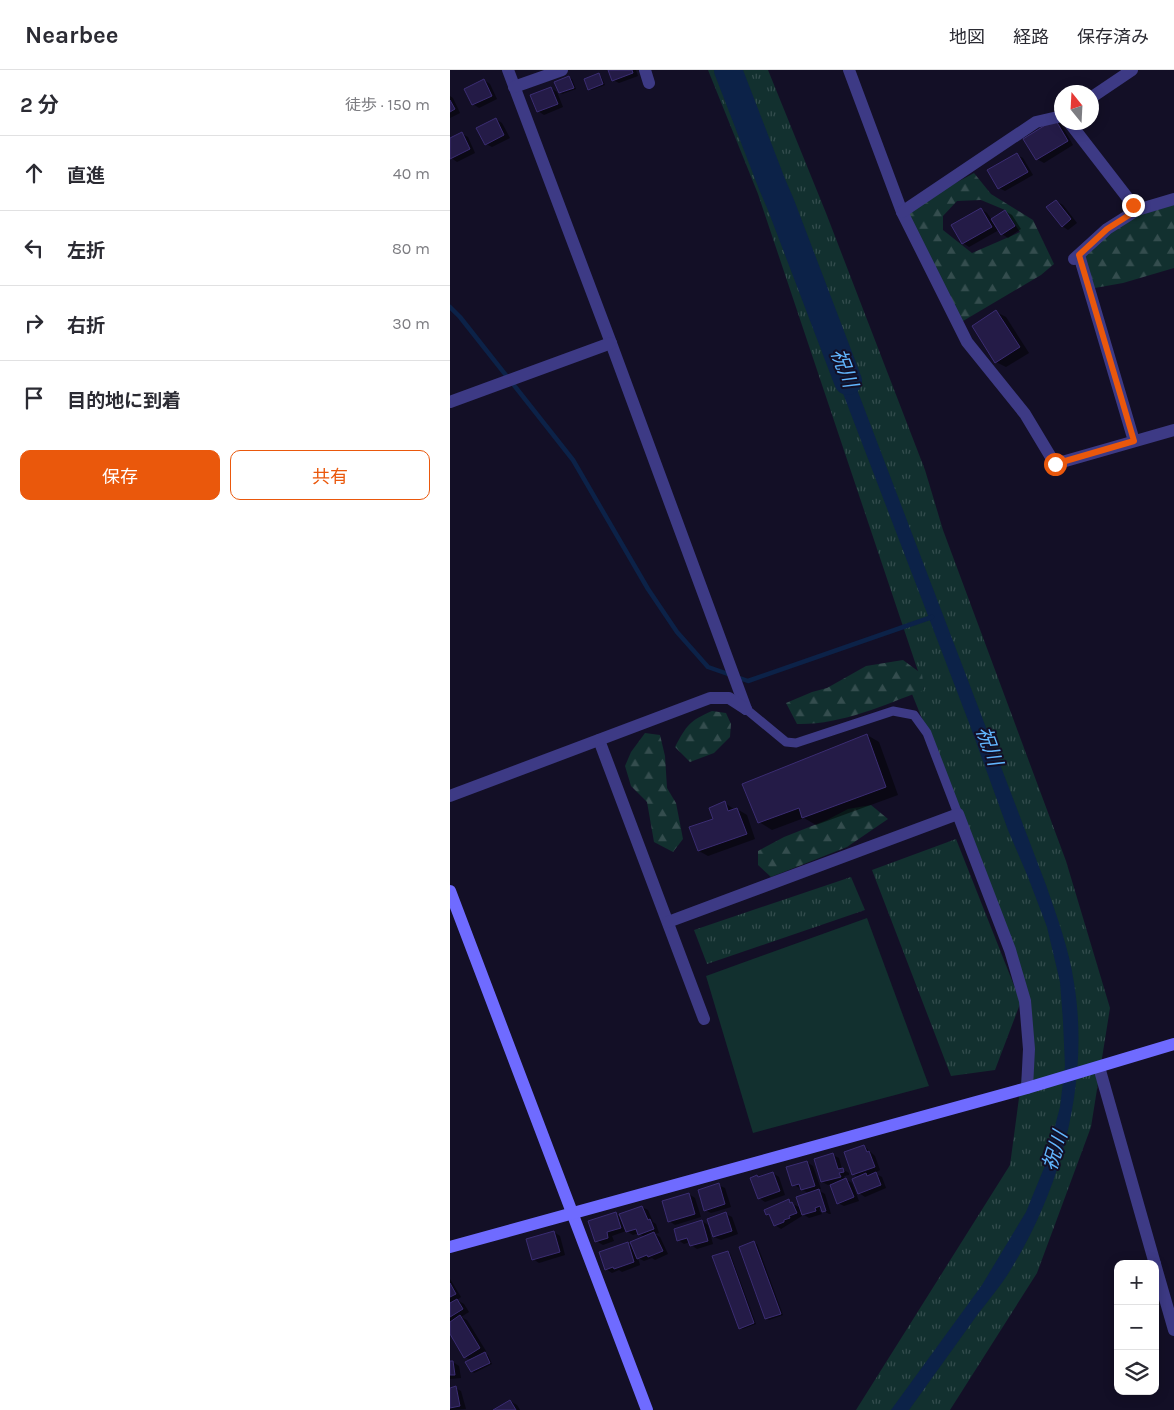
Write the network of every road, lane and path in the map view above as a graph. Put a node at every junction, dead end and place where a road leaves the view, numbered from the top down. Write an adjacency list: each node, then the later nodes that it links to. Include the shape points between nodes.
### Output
1 (508, 70): 7 (street)
2 (562, 70): 7 (street)
3 (644, 70): 6 (street)
4 (849, 70): 13 (street)
5 (1132, 70): 8 (street)
6 (649, 83)
7 (514, 87): 14 (street)
8 (1099, 92)
9 (1054, 118): 13 (street, via 1036,122)
10 (1075, 130): 12 (street)
11 (1174, 200): 12 (street)
12 (1137, 210): 17 (street, via 1107,229 1075,258)
13 (902, 212): 17 (street, via 967,342 1025,414 1055,464)
14 (612, 343): 15 (street); 18 (street)
15 (450, 402)
16 (1174, 430): 17 (street)
17 (1134, 441)
18 (746, 709): 19 (street, via 729,698 710,698); 21 (lane, via 786,742 796,743 893,711 914,715 927,733)
19 (599, 740): 20 (street); 23 (street)
20 (450, 796)
21 (958, 814): 23 (street); 27 (street, via 1010,950 1025,1001 1029,1049)
22 (450, 891): 28 (street)
23 (668, 922): 24 (street)
24 (704, 1020)
25 (1174, 1044): 26 (street)
26 (1099, 1067): 27 (street); 30 (street)
27 (1027, 1088): 28 (street)
28 (572, 1214): 29 (street); 33 (street)
29 (450, 1247)
30 (1154, 1260)
31 (1159, 1278): 32 (street)
32 (1174, 1330)
33 (647, 1410)

